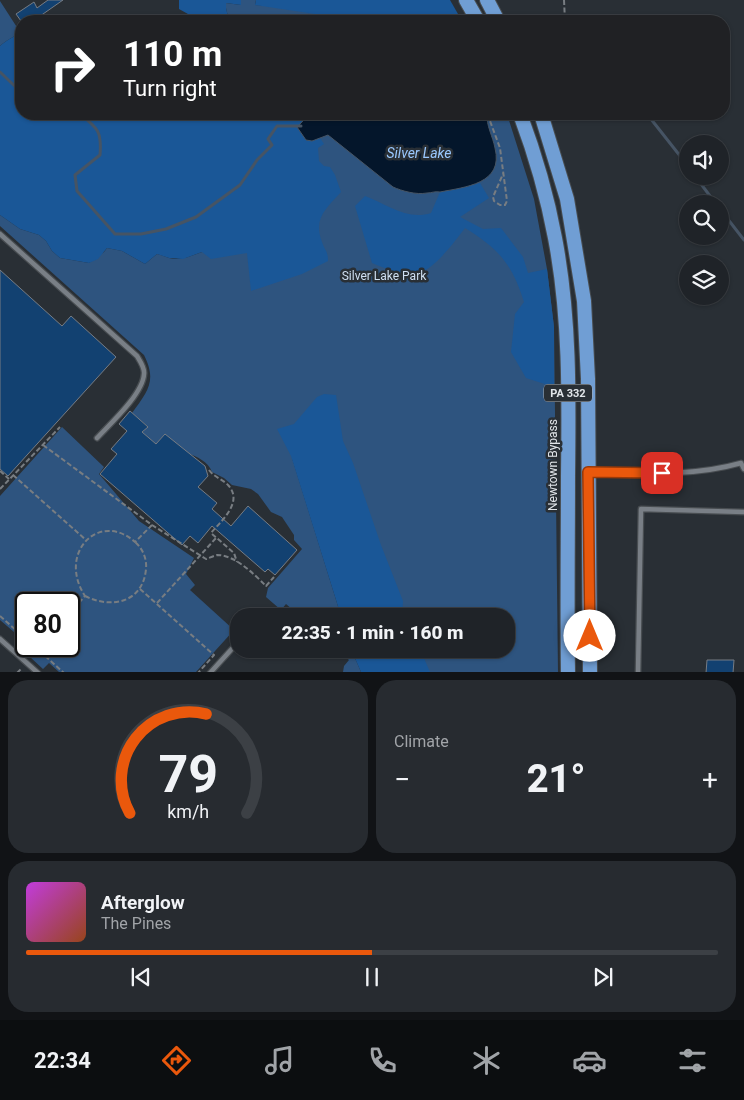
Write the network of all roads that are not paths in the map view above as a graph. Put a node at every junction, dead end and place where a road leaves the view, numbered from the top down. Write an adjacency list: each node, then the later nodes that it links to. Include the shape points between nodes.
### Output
1 (466, 0): 3 (highway)
2 (487, 0): 4 (highway)
3 (475, 15)
4 (495, 15)
5 (522, 120): 16 (highway, Newtown Bypass / PA 332, via 546,196 564,310 569,417)
6 (543, 120): 10 (highway, PA 332, via 567,199 582,282 587,347)
7 (0, 234): 8 (lane, via 137,356 142,365 144,374 138,393)
8 (97, 438)
9 (744, 469): 10 (lane, via 741,463 717,470 681,473)
10 (588, 472): 17 (highway, PA 332)
11 (744, 512): 18 (lane, via 641,510)
12 (0, 639): 14 (lane)
13 (230, 651): 15 (lane)
14 (38, 672)
15 (210, 672)
16 (568, 672)
17 (590, 672)
18 (638, 672)

